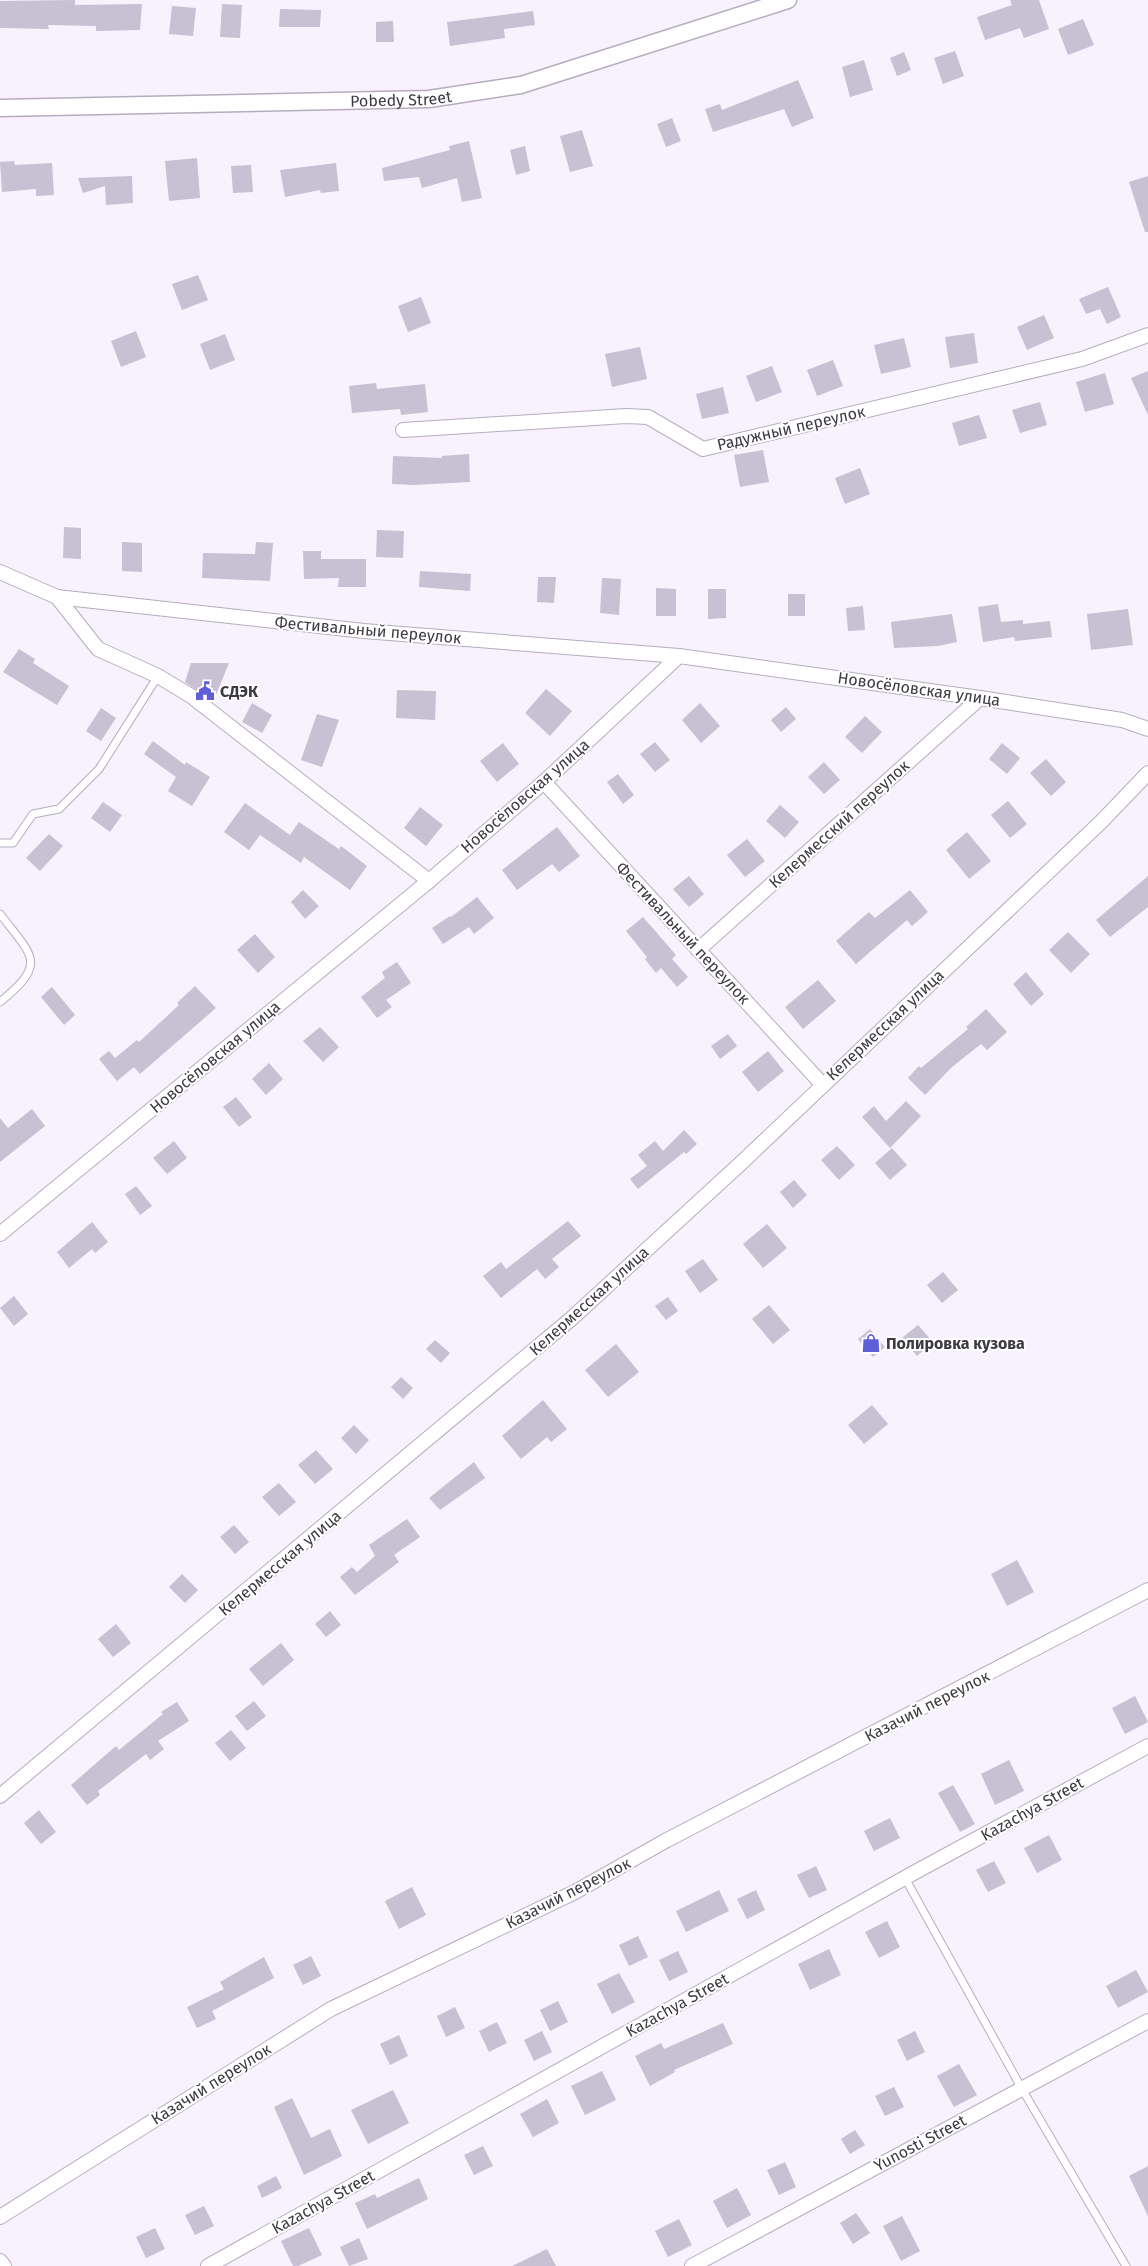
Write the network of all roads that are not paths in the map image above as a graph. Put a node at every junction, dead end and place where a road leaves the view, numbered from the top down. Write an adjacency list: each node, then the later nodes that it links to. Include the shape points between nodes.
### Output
1 (788, 0): 2 (street, Pobedy Street, via 521,85 429,99)
2 (0, 108)
3 (1148, 335): 4 (street, Радужный переулок, via 1082,359 703,449 648,417)
4 (403, 430)
5 (0, 572): 6 (street, Фестивальный переулок)
6 (56, 597): 7 (street, Фестивальный переулок, via 364,631); 8 (street, Фестивальный переулок, via 98,649)
7 (679, 656): 9 (street, Новосёловская улица); 12 (street, Новосёловская улица)
8 (158, 676): 13 (lane, via 99,769 58,809 33,814 13,843); 14 (street, Фестивальный переулок, via 198,702)
9 (980, 698): 10 (street, Новосёловская улица, via 1122,720); 16 (street, Келермесский переулок)
10 (1148, 730)
11 (1148, 773): 18 (street, Келермесская улица, via 1101,822)
12 (544, 782): 14 (street, Новосёловская улица); 16 (street, Фестивальный переулок)
13 (0, 843)
14 (428, 880): 19 (street, Новосёловская улица)
15 (0, 915): 17 (lane, via 29,952 31,968 22,984)
16 (698, 950): 18 (street, Фестивальный переулок)
17 (0, 1002)
18 (822, 1084): 22 (street, Келермесская улица, via 571,1319)
19 (0, 1234)
20 (1148, 1590): 26 (street, Казачий переулок, via 676,1835 575,1892 331,2009)
21 (1148, 1746): 23 (street, Kazachya Street)
22 (0, 1796)
23 (905, 1878): 25 (lane); 29 (street, Kazachya Street)
24 (1148, 2021): 25 (street, Yunosti Street)
25 (1022, 2089): 30 (street, Yunosti Street); 31 (lane)
26 (0, 2218)
27 (0, 2262): 28 (street)
28 (4, 2266)
29 (208, 2266)
30 (692, 2266)
31 (1126, 2266)

